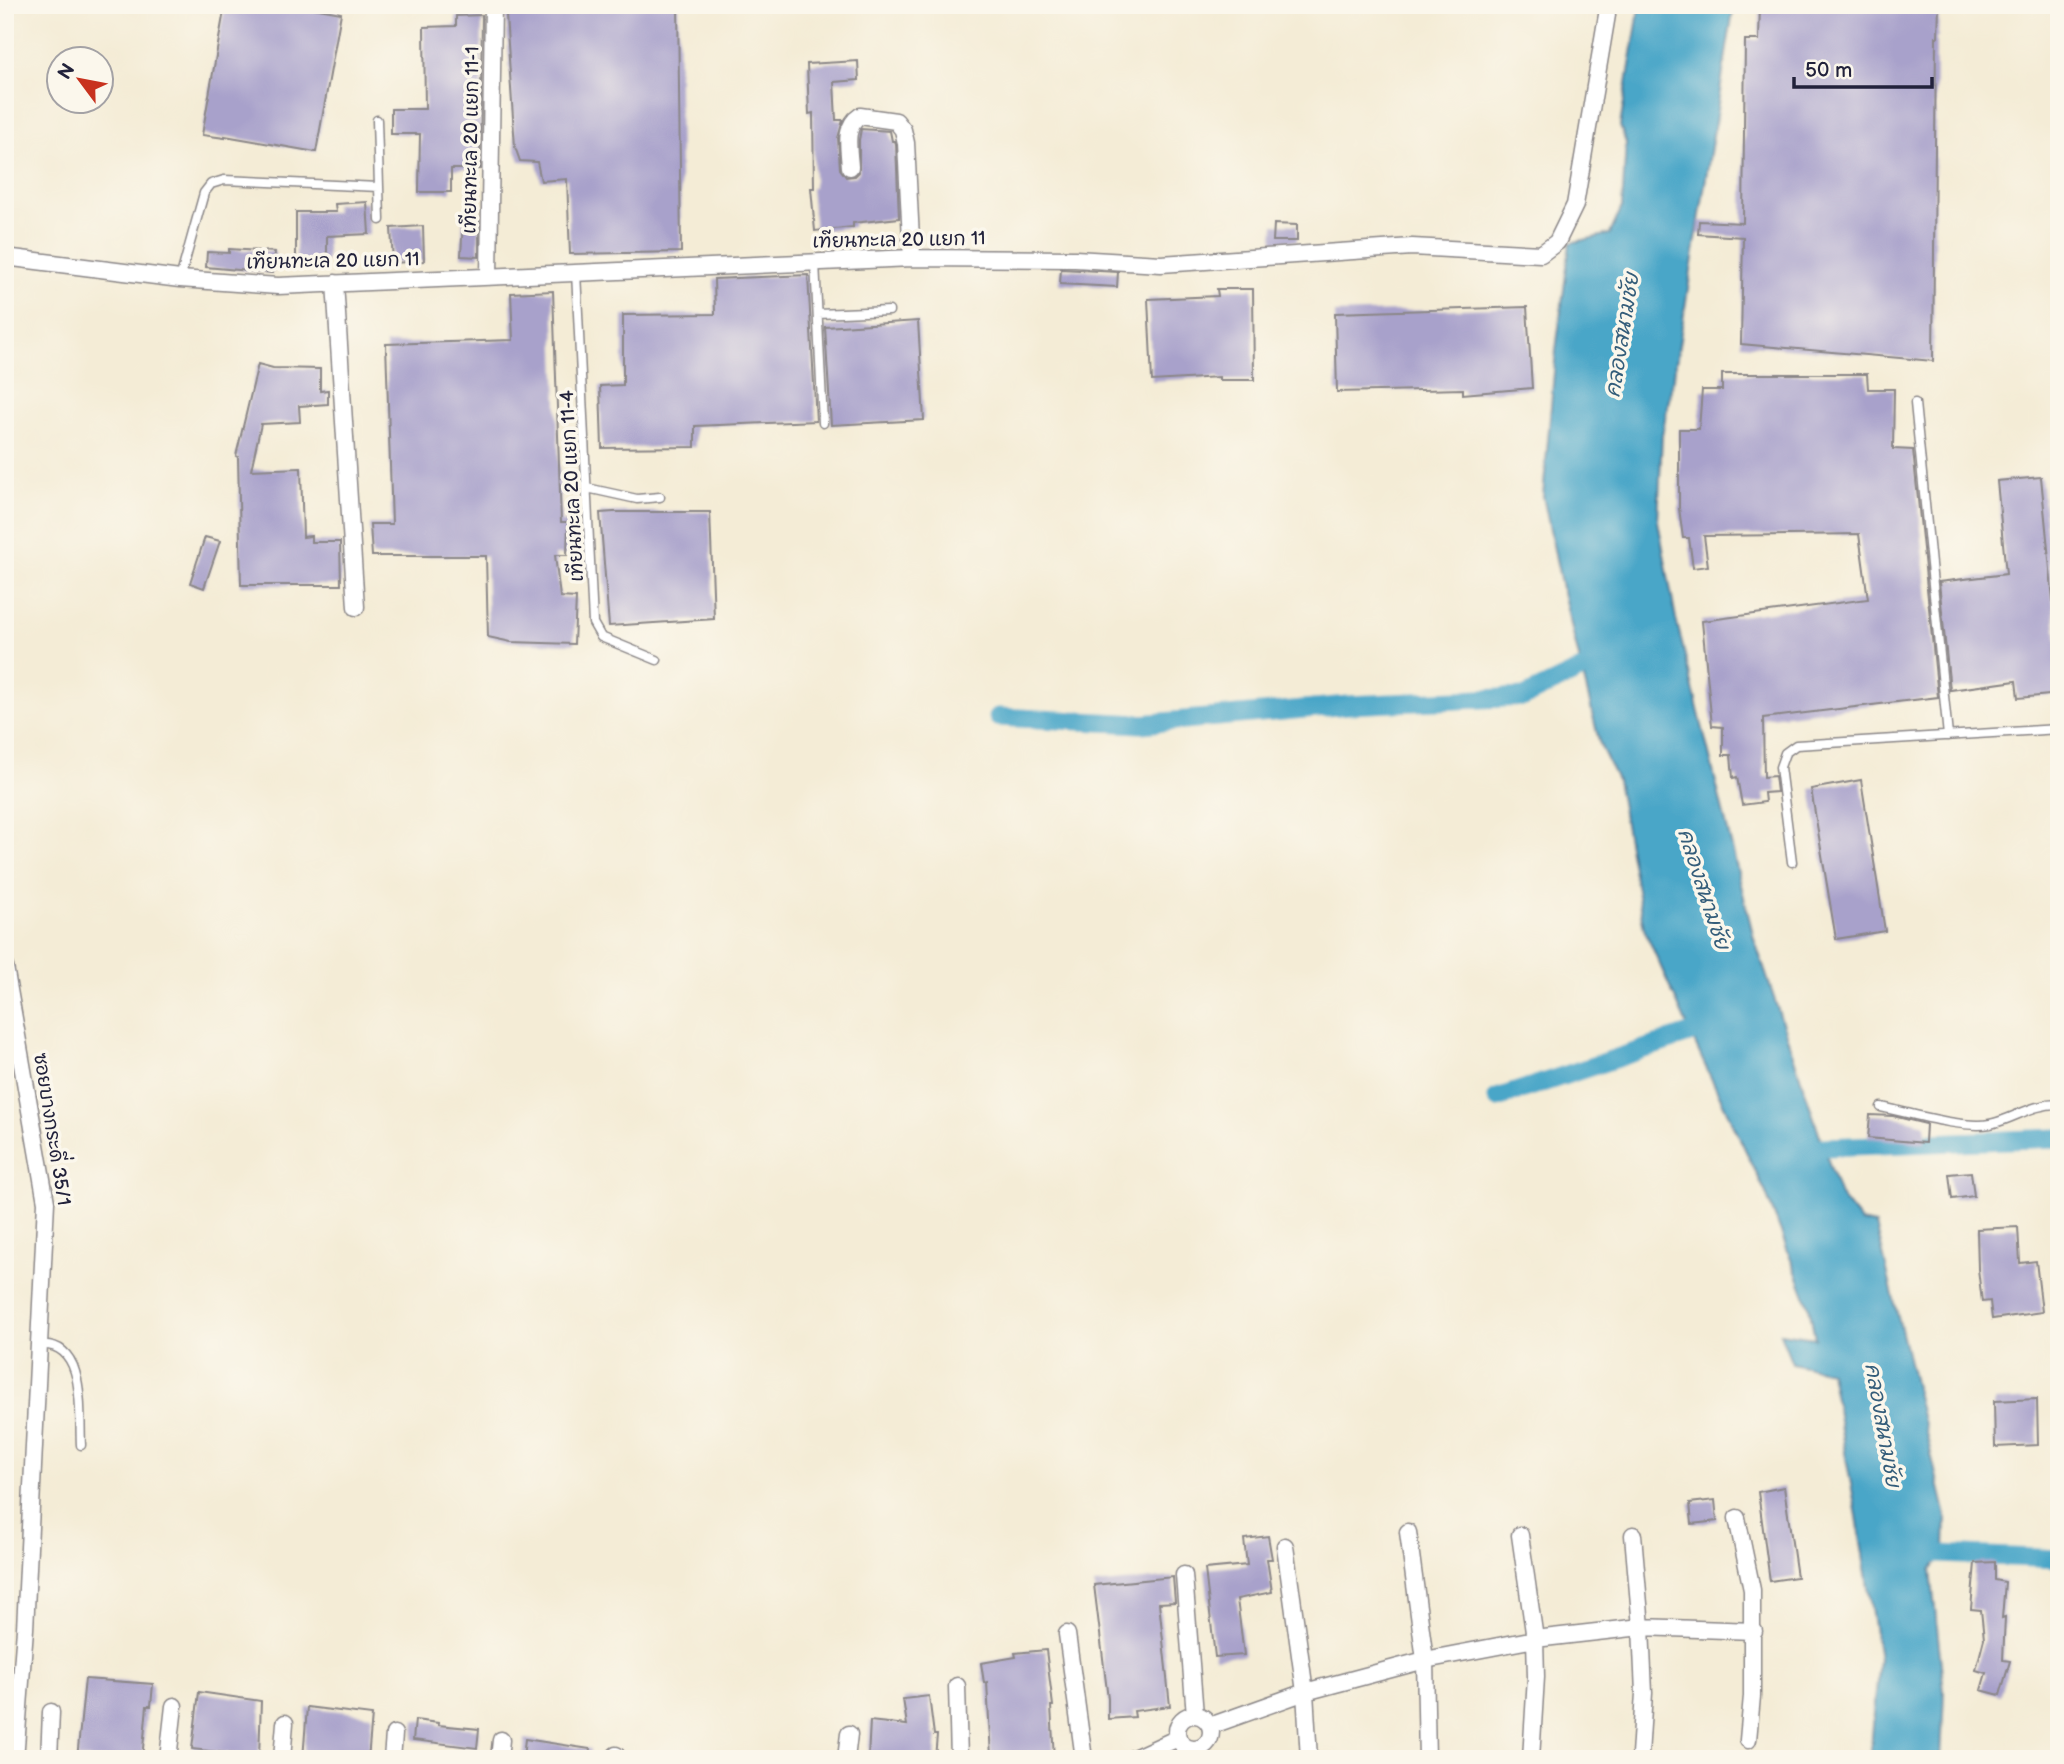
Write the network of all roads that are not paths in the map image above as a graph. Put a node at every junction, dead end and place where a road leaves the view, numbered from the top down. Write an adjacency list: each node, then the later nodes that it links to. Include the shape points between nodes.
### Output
1 (493, 5): 11 (street, เทียนทะเล 20 แยก 11-1)
2 (1607, 15): 8 (street, เทียนทะเล 20 แยก 11, via 1575,205 1557,242 1541,254 1412,247 1161,264)
3 (377, 120): 5 (lane)
4 (850, 167): 8 (street, via 853,120 860,116 896,121 904,130)
5 (379, 187): 6 (lane); 12 (lane, via 224,180 211,184 200,204)
6 (380, 220)
7 (5, 257): 12 (street, เทียนทะเล 20 แยก 11)
8 (912, 258): 9 (street, เทียนทะเล 20 แยก 11)
9 (815, 262): 10 (street, เทียนทะเล 20 แยก 11); 15 (lane)
10 (576, 271): 11 (street, เทียนทะเล 20 แยก 11); 18 (lane, เทียนทะเล 20 แยก 11-4)
11 (489, 276): 13 (street, เทียนทะเล 20 แยก 11)
12 (180, 279): 13 (street, เทียนทะเล 20 แยก 11, via 278,286)
13 (335, 283): 20 (street)
14 (889, 311): 15 (lane)
15 (818, 314): 17 (lane)
16 (1915, 403): 23 (lane)
17 (823, 423)
18 (587, 488): 19 (lane, via 637,499); 21 (lane, เทียนทะเล 20 แยก 11-4, via 593,623 601,637)
19 (660, 497)
20 (356, 607)
21 (657, 660)
22 (2059, 729): 23 (lane)
23 (1948, 736): 24 (lane, via 1796,745 1785,753 1780,767)
24 (1791, 862)
25 (5, 967): 28 (street, ซอยบางกระดี่ 35/1, via 46,1202)
26 (2059, 1104): 27 (lane, via 2043,1104 1990,1124)
27 (1881, 1107)
28 (40, 1345): 29 (lane, via 53,1344 72,1362 78,1384); 55 (street, ซอยบางกระดี่ 35/1)
29 (81, 1445)
30 (1737, 1518): 37 (street, via 1752,1590)
31 (1408, 1532): 40 (street)
32 (1520, 1535): 39 (street)
33 (1633, 1535): 36 (street)
34 (1285, 1546): 42 (street)
35 (1184, 1575): 45 (street)
36 (1642, 1627): 37 (street); 39 (street); 54 (street)
37 (1754, 1631): 52 (street)
38 (1067, 1634): 63 (street)
39 (1535, 1639): 40 (street); 67 (street)
40 (1425, 1660): 42 (street); 66 (street)
41 (957, 1686): 62 (street)
42 (1305, 1692): 47 (street); 65 (street)
43 (174, 1706): 57 (street)
44 (51, 1712): 56 (street)
45 (1195, 1715): 47 (street); 50 (street, via 1179,1725)
46 (285, 1723): 58 (street)
47 (1210, 1726): 53 (street, via 1208,1742)
48 (394, 1734): 59 (street)
49 (849, 1734): 61 (street)
50 (1178, 1738): 53 (street); 64 (street)
51 (501, 1740): 60 (street)
52 (1748, 1740)
53 (1195, 1754)
54 (1640, 1755)
55 (15, 1759)
56 (49, 1759)
57 (168, 1759)
58 (282, 1759)
59 (392, 1759)
60 (499, 1759)
61 (846, 1759)
62 (959, 1759)
63 (1084, 1759)
64 (1132, 1759)
65 (1309, 1759)
66 (1427, 1759)
67 (1531, 1759)

